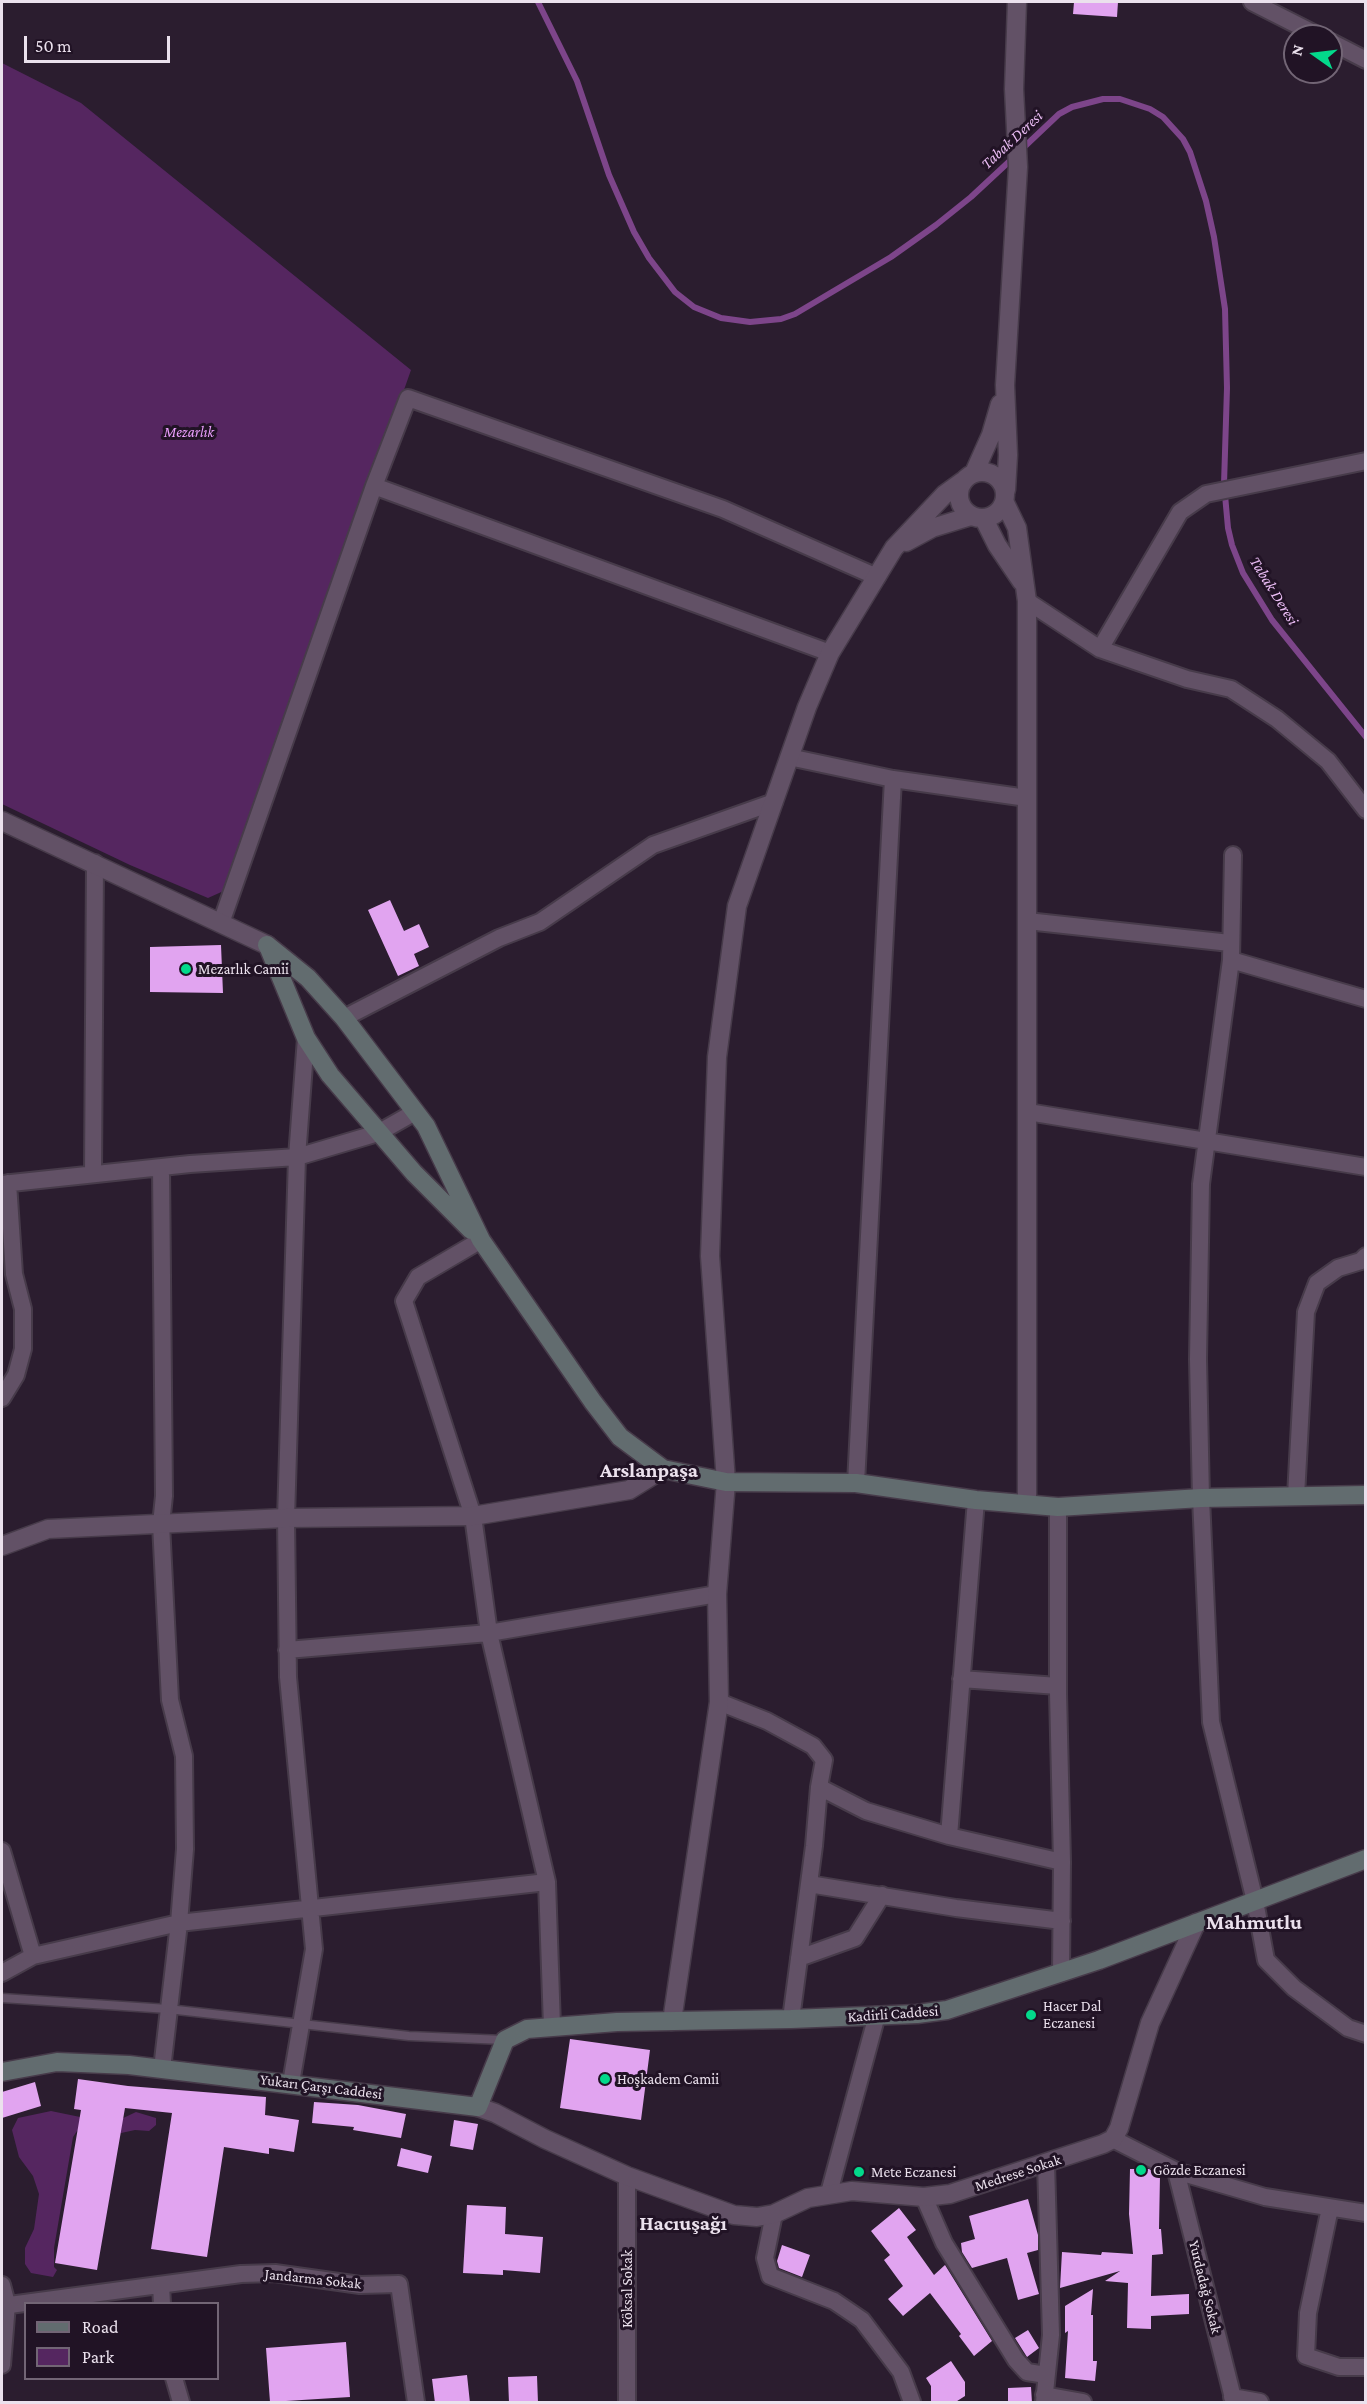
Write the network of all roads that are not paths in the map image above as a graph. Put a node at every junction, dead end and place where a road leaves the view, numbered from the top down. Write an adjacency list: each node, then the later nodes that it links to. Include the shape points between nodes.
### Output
1 (1017, 2): 6 (street, via 1014,89 1018,167)
2 (1252, 2): 3 (street)
3 (1295, 24)
4 (1343, 48): 5 (street)
5 (1365, 60)
6 (1005, 385): 8 (street, via 991,435); 10 (street)
7 (1365, 461): 15 (street, via 1206,494 1180,512)
8 (968, 477): 10 (street, via 987,472 999,478); 11 (street, via 959,494 962,507); 12 (street, via 945,494)
9 (374, 486): 13 (street, via 408,398 723,509); 16 (street); 26 (street)
10 (1005, 496): 11 (street, via 997,514); 14 (street, via 1017,528)
11 (978, 517): 12 (street, via 932,528); 14 (street)
12 (894, 548): 13 (street)
13 (877, 577): 16 (street)
14 (1025, 594): 15 (street); 19 (street)
15 (1100, 649): 21 (street, via 1187,679 1231,688 1328,761)
16 (830, 653): 17 (street)
17 (789, 757): 18 (street); 20 (street)
18 (892, 779): 19 (street); 46 (street)
19 (1027, 798): 25 (street)
20 (774, 802): 30 (street, via 653,845 540,922 499,938); 45 (street, via 737,906 717,1057 710,1256)
21 (1365, 810)
22 (2, 821): 24 (street)
23 (1233, 855): 28 (street)
24 (95, 864): 26 (street); 39 (street)
25 (1027, 921): 28 (street); 33 (street)
26 (221, 923): 27 (street)
27 (267, 945): 30 (main road, via 308,978); 31 (main road)
28 (1230, 952): 29 (street); 35 (street)
29 (1365, 999)
30 (344, 1018): 32 (main road)
31 (306, 1038): 34 (main road, via 330,1075); 36 (street)
32 (415, 1112): 34 (street); 41 (main road, via 426,1126)
33 (1028, 1112): 35 (street); 51 (street)
34 (378, 1133): 36 (street); 41 (main road)
35 (1206, 1141): 38 (street); 49 (street, via 1201,1184 1198,1336)
36 (297, 1157): 37 (street); 54 (street)
37 (161, 1167): 39 (street); 55 (street)
38 (1365, 1167)
39 (93, 1174): 40 (street)
40 (5, 1183): 43 (street, via 14,1274 23,1309 23,1350 16,1375)
41 (481, 1240): 44 (main road, via 620,1437); 53 (street, via 418,1276 404,1302)
42 (1365, 1256): 48 (street, via 1317,1283 1306,1312)
43 (2, 1398)
44 (663, 1469): 45 (main road); 53 (street, via 629,1490)
45 (726, 1482): 46 (main road); 57 (street)
46 (856, 1483): 50 (main road)
47 (1365, 1495): 48 (main road)
48 (1296, 1496): 49 (main road)
49 (1201, 1498): 52 (main road); 71 (street, via 1211,1722)
50 (976, 1500): 51 (main road); 60 (street)
51 (1027, 1503): 52 (main road)
52 (1059, 1507): 61 (street)
53 (473, 1516): 54 (street); 58 (street)
54 (286, 1518): 55 (street); 59 (street)
55 (161, 1524): 56 (street, via 48,1529); 74 (street, via 170,1700 184,1756 185,1849)
56 (2, 1545)
57 (717, 1594): 58 (street); 62 (street)
58 (489, 1633): 59 (street); 68 (street)
59 (287, 1650): 72 (street)
60 (961, 1678): 61 (street); 64 (street)
61 (1058, 1686): 67 (street)
62 (719, 1702): 63 (street, via 767,1721 813,1746 824,1760); 84 (street)
63 (819, 1787): 64 (street, via 866,1811); 69 (street)
64 (949, 1836): 67 (street)
65 (2, 1851): 76 (street)
66 (1365, 1859): 71 (main road, Kadirli Caddesi)
67 (1062, 1862): 73 (street)
68 (548, 1882): 72 (street); 86 (street)
69 (809, 1884): 70 (street); 77 (street)
70 (882, 1895): 73 (street); 77 (street, via 855,1938)
71 (1255, 1901): 75 (main road, Kadirli Caddesi); 87 (street, via 1266,1960 1303,1995 1348,2028)
72 (310, 1909): 74 (street); 85 (street, via 314,1949)
73 (1062, 1921): 79 (street)
74 (179, 1923): 76 (street); 81 (street)
75 (1196, 1923): 79 (main road, Kadirli Caddesi); 93 (street, via 1150,2023)
76 (33, 1956): 78 (street)
77 (799, 1958): 83 (street)
78 (2, 1973)
79 (1060, 1973): 82 (main road, Kadirli Caddesi, via 947,2010)
80 (2, 1998): 81 (lane)
81 (168, 2009): 85 (lane); 89 (street)
82 (877, 2015): 83 (main road, Kadirli Caddesi); 97 (street)
83 (791, 2019): 84 (main road, Kadirli Caddesi)
84 (672, 2021): 86 (main road, Kadirli Caddesi)
85 (301, 2023): 88 (lane, via 409,2036); 91 (street)
86 (552, 2026): 88 (main road, Kadirli Caddesi, via 527,2029)
87 (1365, 2034)
88 (505, 2040): 92 (main road)
89 (162, 2069): 90 (main road, Yukarı Çarşı Caddesi, via 57,2062); 91 (main road, Yukarı Çarşı Caddesi)
90 (2, 2072)
91 (291, 2083): 92 (main road, Yukarı Çarşı Caddesi)
92 (478, 2107): 96 (street, Yukarı Çarşı Caddesi)
93 (1113, 2139): 94 (street, Medrese Sokak); 95 (street)
94 (1046, 2163): 98 (street, Medrese Sokak, via 950,2194); 110 (street, via 1051,2335)
95 (1176, 2171): 99 (street, via 1264,2197); 113 (street, Yurdadağ Sokak)
96 (627, 2176): 101 (street, Medrese Sokak, via 734,2215); 116 (street, Köksal Sokak)
97 (829, 2193): 98 (street, Medrese Sokak); 101 (street, Medrese Sokak)
98 (924, 2197): 110 (street, via 944,2243 1016,2360 1027,2372)
99 (1330, 2208): 100 (street); 109 (street, via 1308,2313 1306,2356 1339,2367)
100 (1365, 2213)
101 (774, 2214): 117 (street, via 765,2258 770,2276 834,2301 862,2320 901,2372)
102 (2, 2284): 107 (street)
103 (162, 2285): 105 (street, Jandarma Sokak); 106 (street); 115 (street, Jandarma Sokak, via 275,2273 360,2285 399,2284)
104 (24, 2302): 107 (street, Jandarma Sokak)
105 (28, 2302)
106 (162, 2302)
107 (4, 2305): 108 (street)
108 (2, 2365)
109 (1365, 2367)
110 (1046, 2376): 112 (street)
111 (174, 2380): 114 (street)
112 (1044, 2399): 118 (street)
113 (1233, 2400): 119 (street)
114 (181, 2403)
115 (416, 2403)
116 (627, 2403)
117 (912, 2403)
118 (1083, 2403)
119 (1260, 2403)

